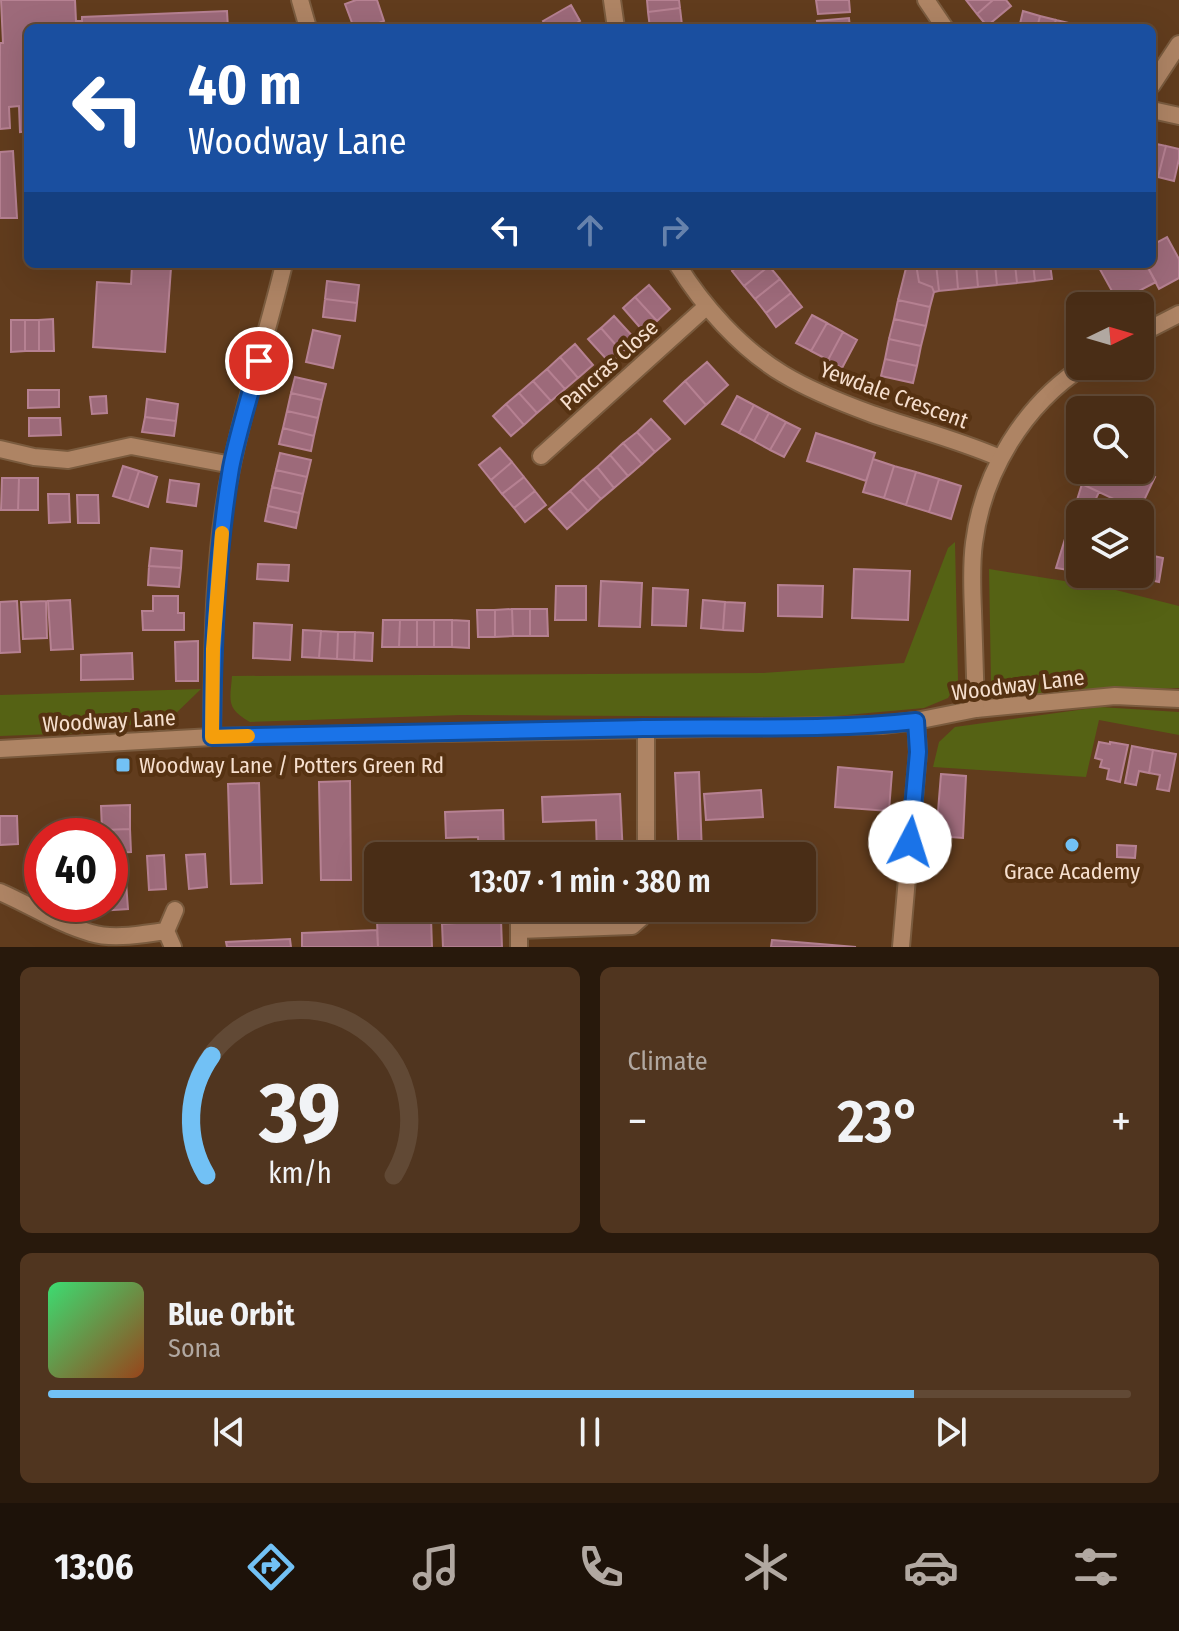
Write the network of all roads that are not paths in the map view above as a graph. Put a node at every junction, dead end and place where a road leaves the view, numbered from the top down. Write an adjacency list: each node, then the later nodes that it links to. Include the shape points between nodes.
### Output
1 (300, 0): 4 (street)
2 (612, 0): 5 (street)
3 (926, 0): 6 (street)
4 (307, 24)
5 (615, 24)
6 (942, 24)
7 (1179, 44): 8 (street)
8 (1156, 79)
9 (1156, 111): 10 (street)
10 (1179, 116)
11 (283, 268): 20 (street)
12 (680, 268): 13 (street, Yewdale Crescent)
13 (707, 306): 18 (street, Pancras Close); 19 (street, Yewdale Crescent, via 751,350 824,396)
14 (1179, 314): 15 (street)
15 (1154, 327)
16 (1066, 379): 19 (street, via 1038,404)
17 (0, 449): 20 (street, via 68,460 131,446)
18 (541, 456)
19 (1000, 458): 22 (street, via 974,543)
20 (232, 465): 25 (street, via 220,541)
21 (1179, 699): 22 (street, Woodway Lane, via 1115,696)
22 (976, 709): 23 (street, Woodway Lane)
23 (916, 721): 24 (street, Woodway Lane); 33 (street, via 918,752)
24 (646, 728): 25 (street, Woodway Lane); 27 (street)
25 (212, 737): 26 (street, Woodway Lane)
26 (0, 749)
27 (646, 842)
28 (0, 892): 31 (street, via 92,934)
29 (175, 910): 31 (street)
30 (636, 922): 32 (street)
31 (170, 939)
32 (519, 939)
33 (901, 947)

